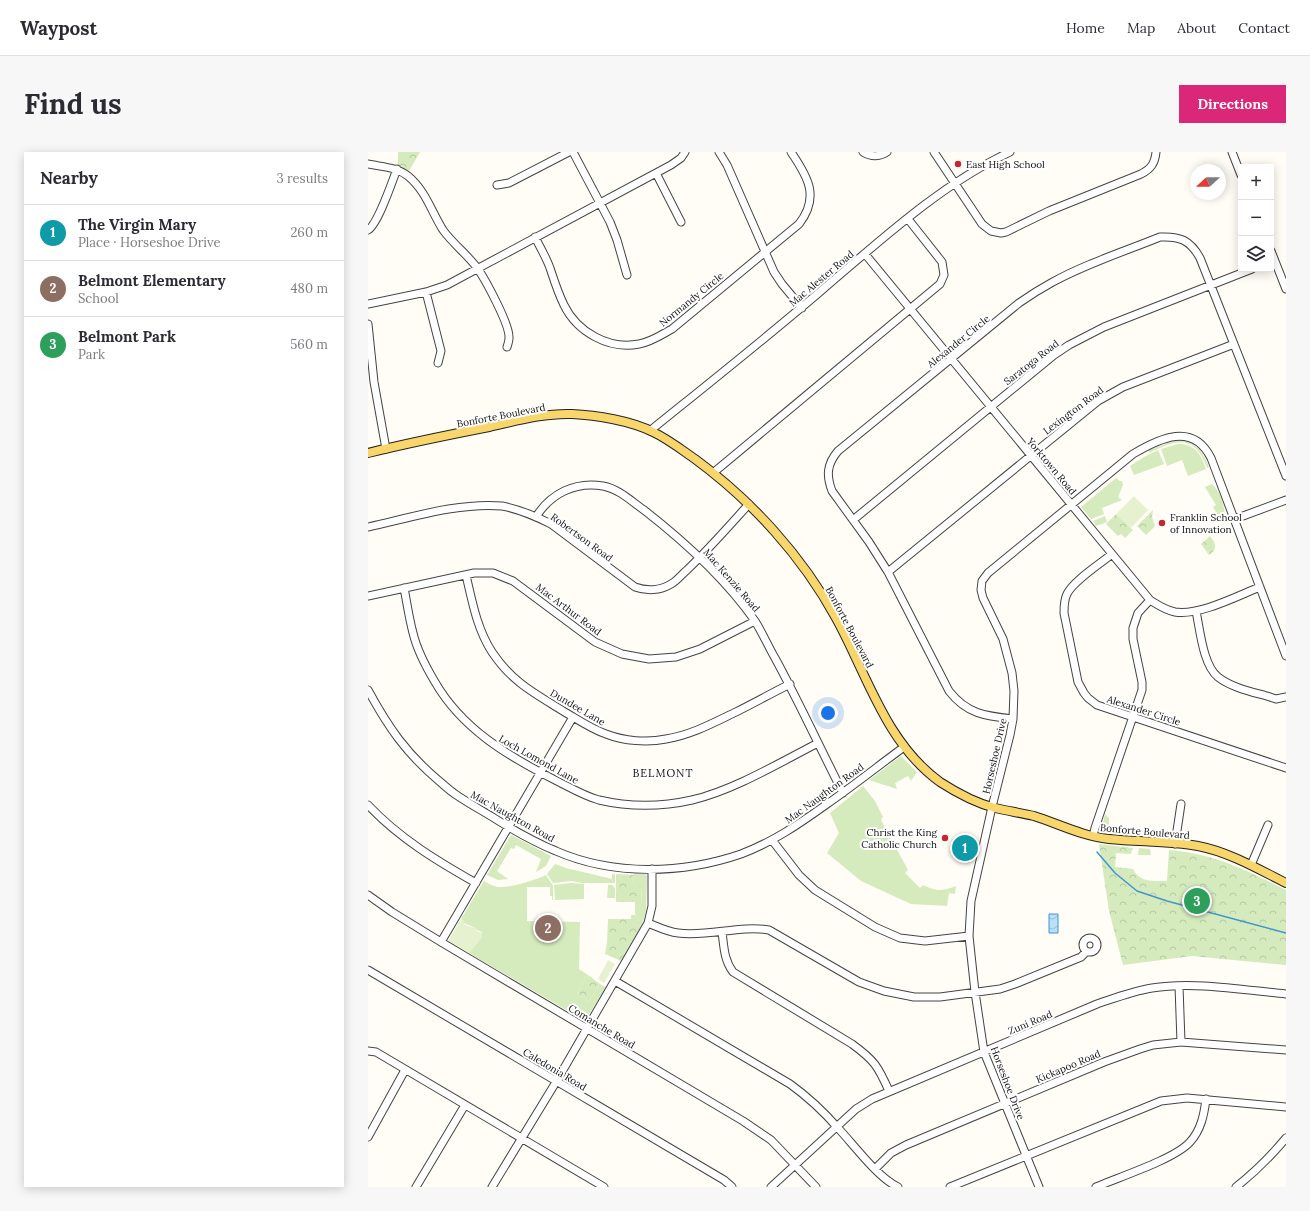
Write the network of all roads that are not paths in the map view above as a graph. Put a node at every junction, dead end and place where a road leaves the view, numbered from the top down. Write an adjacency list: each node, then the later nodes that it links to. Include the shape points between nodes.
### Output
1 (569, 152): 17 (street, via 509,183)
2 (573, 152): 18 (street)
3 (685, 152): 15 (street, via 676,162)
4 (719, 152): 23 (street)
5 (791, 152): 23 (street, Normandy Circle, via 809,183 809,204 799,224)
6 (863, 152): 7 (street, via 879,156)
7 (887, 152)
8 (934, 152): 16 (street)
9 (1010, 152): 16 (street, Mac Alester Road)
10 (1156, 152): 16 (street, via 1151,168 1141,174 1049,210 1001,233 991,231 982,224)
11 (1232, 152): 13 (street)
12 (368, 164): 14 (street)
13 (1238, 167)
14 (397, 169): 21 (street, via 378,217); 26 (street, via 422,190 450,239)
15 (656, 173): 18 (street); 20 (street)
16 (955, 183): 19 (street, Mac Alester Road)
17 (497, 185)
18 (600, 203): 22 (street); 28 (street, via 615,232)
19 (908, 219): 24 (street, Mac Alester Road); 34 (street, via 939,256 944,275 937,288)
20 (681, 222)
21 (368, 230)
22 (535, 237): 23 (street, Normandy Circle, via 564,305 575,322 599,339 628,345 654,339 672,328); 26 (street)
23 (765, 252): 33 (street, via 778,278)
24 (865, 254): 33 (street, Mac Alester Road); 34 (street, Yorktown Road)
25 (1274, 263): 30 (street)
26 (477, 268): 31 (street, via 446,285); 37 (street, via 503,318 509,334)
27 (1244, 272): 29 (street, Saratoga Road)
28 (626, 275)
29 (1211, 285): 36 (street, Alexander Circle); 38 (street, Alexander Circle, via 1192,245 1174,237 1160,237 1050,283 1019,303); 41 (street, Saratoga Road, via 1104,327 1069,345)
30 (1286, 289)
31 (426, 292): 32 (street); 39 (street, via 441,351)
32 (368, 304)
33 (802, 308): 42 (street, Mac Alester Road)
34 (910, 309): 38 (street, Yorktown Road); 46 (street)
35 (368, 324): 40 (street)
36 (1234, 344): 45 (street, Lexington Road, via 1137,381 1108,395); 47 (street, Alexander Circle)
37 (507, 347)
38 (951, 359): 41 (street, Yorktown Road); 53 (street, Alexander Circle, via 834,456 828,468 829,483 835,497)
39 (438, 363)
40 (371, 382): 43 (street)
41 (990, 408): 45 (street, Yorktown Road); 53 (street, Saratoga Road)
42 (651, 430): 43 (main road, Bonforte Boulevard, via 597,416 540,416); 46 (main road, Bonforte Boulevard)
43 (386, 449): 44 (main road, Bonforte Boulevard)
44 (368, 453)
45 (1030, 455): 50 (street, Yorktown Road); 57 (street, Lexington Road)
46 (713, 472): 49 (main road, Bonforte Boulevard)
47 (1286, 476)
48 (1286, 500): 52 (street)
49 (749, 504): 56 (street, Robertson Road); 73 (main road, Bonforte Boulevard, via 795,556 836,617 891,727)
50 (1072, 505): 52 (street, Horseshoe Drive, via 1133,454 1163,440 1182,436 1198,442 1208,452); 55 (street, Yorktown Road); 71 (street, Horseshoe Drive, via 988,573 982,581 983,598 1003,639 1012,673)
51 (536, 517): 54 (street, Robertson Road, via 503,507 466,506); 56 (street, Robertson Road, via 551,524 626,581 643,590 659,589 672,584); 56 (street, Mac Kenzie Road, via 546,503 560,492 577,486 603,486 621,493)
52 (1235, 519): 59 (street, Horseshoe Drive)
53 (853, 520): 57 (street, Alexander Circle)
54 (368, 527)
55 (1112, 554): 62 (street, Yorktown Road); 69 (street, Alexander Circle, via 1070,590 1065,600 1064,613 1078,682 1084,693 1097,705)
56 (700, 557): 64 (street, Mac Kenzie Road)
57 (888, 572): 71 (street, Alexander Circle, via 956,700 977,713)
58 (466, 575): 60 (street, Mac Arthur Road); 64 (street, Mac Arthur Road, via 488,573 513,580 595,642 622,654 649,658 676,657 700,649); 70 (street, Dundee Lane, via 481,632 491,651 523,687)
59 (1260, 587): 63 (street, Yorktown Road); 65 (street, Horseshoe Drive)
60 (404, 588): 61 (street, Mac Arthur Road); 75 (street, Loch Lomond Lane, via 413,633 421,656 435,683 454,710 489,742)
61 (368, 596)
62 (1150, 600): 63 (street, Yorktown Road, via 1173,612); 69 (street, via 1138,614 1133,628 1143,687)
63 (1196, 611): 68 (street, via 1205,654 1215,674 1229,683 1276,699)
64 (755, 621): 66 (street, Mac Kenzie Road)
65 (1286, 656)
66 (790, 684): 70 (street, Dundee Lane, via 708,726 666,739 649,741 606,734); 72 (street, Mac Kenzie Road)
67 (368, 690): 81 (street, Mac Naughton Road, via 383,718 422,767 454,794)
68 (1286, 697)
69 (1133, 716): 74 (street, Alexander Circle); 82 (street)
70 (573, 717): 75 (street)
71 (1013, 719): 79 (street, Horseshoe Drive)
72 (818, 743): 75 (street, Loch Lomond Lane, via 715,794 670,804 624,805 598,800); 76 (street, Mac Kenzie Road)
73 (904, 747): 76 (street, Mac Naughton Road); 79 (main road, Bonforte Boulevard, via 943,784)
74 (1286, 768)
75 (541, 773): 81 (street)
76 (843, 793): 83 (street, Mac Naughton Road, via 794,828)
77 (1181, 804): 84 (street)
78 (368, 805): 87 (street, via 404,838 429,856)
79 (992, 807): 82 (main road, Bonforte Boulevard, via 1035,817); 92 (street, Horseshoe Drive, via 971,901)
80 (1268, 825): 85 (street)
81 (508, 827): 86 (street, Mac Naughton Road, via 556,851 583,860 609,866); 87 (street)
82 (1093, 836): 84 (main road, Bonforte Boulevard)
83 (772, 840): 86 (street, Mac Naughton Road, via 741,854 690,867); 92 (street, via 815,890 875,927 900,938 925,941)
84 (1175, 844): 85 (main road, Bonforte Boulevard, via 1198,846)
85 (1251, 865): 88 (main road, Bonforte Boulevard)
86 (652, 869): 90 (street, via 652,906)
87 (476, 883): 93 (street)
88 (1286, 883)
89 (368, 895): 93 (street, Comanche Road)
90 (648, 923): 91 (street, via 678,933); 96 (street)
91 (722, 932): 98 (street, via 769,930 859,982 884,991 928,997); 107 (street, via 727,964 733,972 869,1056 880,1070)
92 (969, 936): 98 (street, Horseshoe Drive)
93 (441, 942): 100 (street, Comanche Road)
94 (1086, 952): 98 (street, via 1081,957 1015,984)
95 (368, 970): 106 (street, Caledonia Road)
96 (615, 981): 100 (street); 112 (street, via 790,1084)
97 (1179, 986): 99 (street, Zuni Road); 101 (street); 104 (street, Zuni Road, via 1124,994)
98 (975, 992): 104 (street, Horseshoe Drive)
99 (1286, 994)
100 (587, 1028): 106 (street); 117 (street, Comanche Road, via 743,1121 771,1140)
101 (1181, 1042): 102 (street, Kickapoo Road); 109 (street, Kickapoo Road, via 1153,1045 1126,1053)
102 (1286, 1050)
103 (368, 1051): 105 (street, via 376,1052)
104 (984, 1052): 107 (street, Zuni Road); 109 (street, Horseshoe Drive)
105 (405, 1070): 110 (street); 113 (street)
106 (556, 1082): 115 (street); 122 (street, Caledonia Road)
107 (889, 1091): 112 (street, Zuni Road, via 856,1109)
108 (1206, 1100): 111 (street); 116 (street, via 1187,1098 1161,1101); 128 (street, via 1199,1129 1190,1142 1171,1156)
109 (1004, 1104): 116 (street, Horseshoe Drive); 118 (street, Kickapoo Road, via 906,1145 891,1153)
110 (465, 1105): 115 (street); 119 (street)
111 (1286, 1107)
112 (837, 1127): 117 (street, Zuni Road); 118 (street)
113 (368, 1137)
114 (1286, 1138): 129 (street)
115 (522, 1139): 120 (street); 121 (street)
116 (1026, 1156): 126 (street); 127 (street, Horseshoe Drive)
117 (796, 1165): 123 (street, Zuni Road); 124 (street, Comanche Road)
118 (875, 1169): 125 (street)
119 (416, 1187)
120 (492, 1187)
121 (604, 1187)
122 (732, 1187)
123 (772, 1187)
124 (816, 1187)
125 (898, 1187)
126 (950, 1187)
127 (1039, 1187)
128 (1096, 1187)
129 (1236, 1187)

